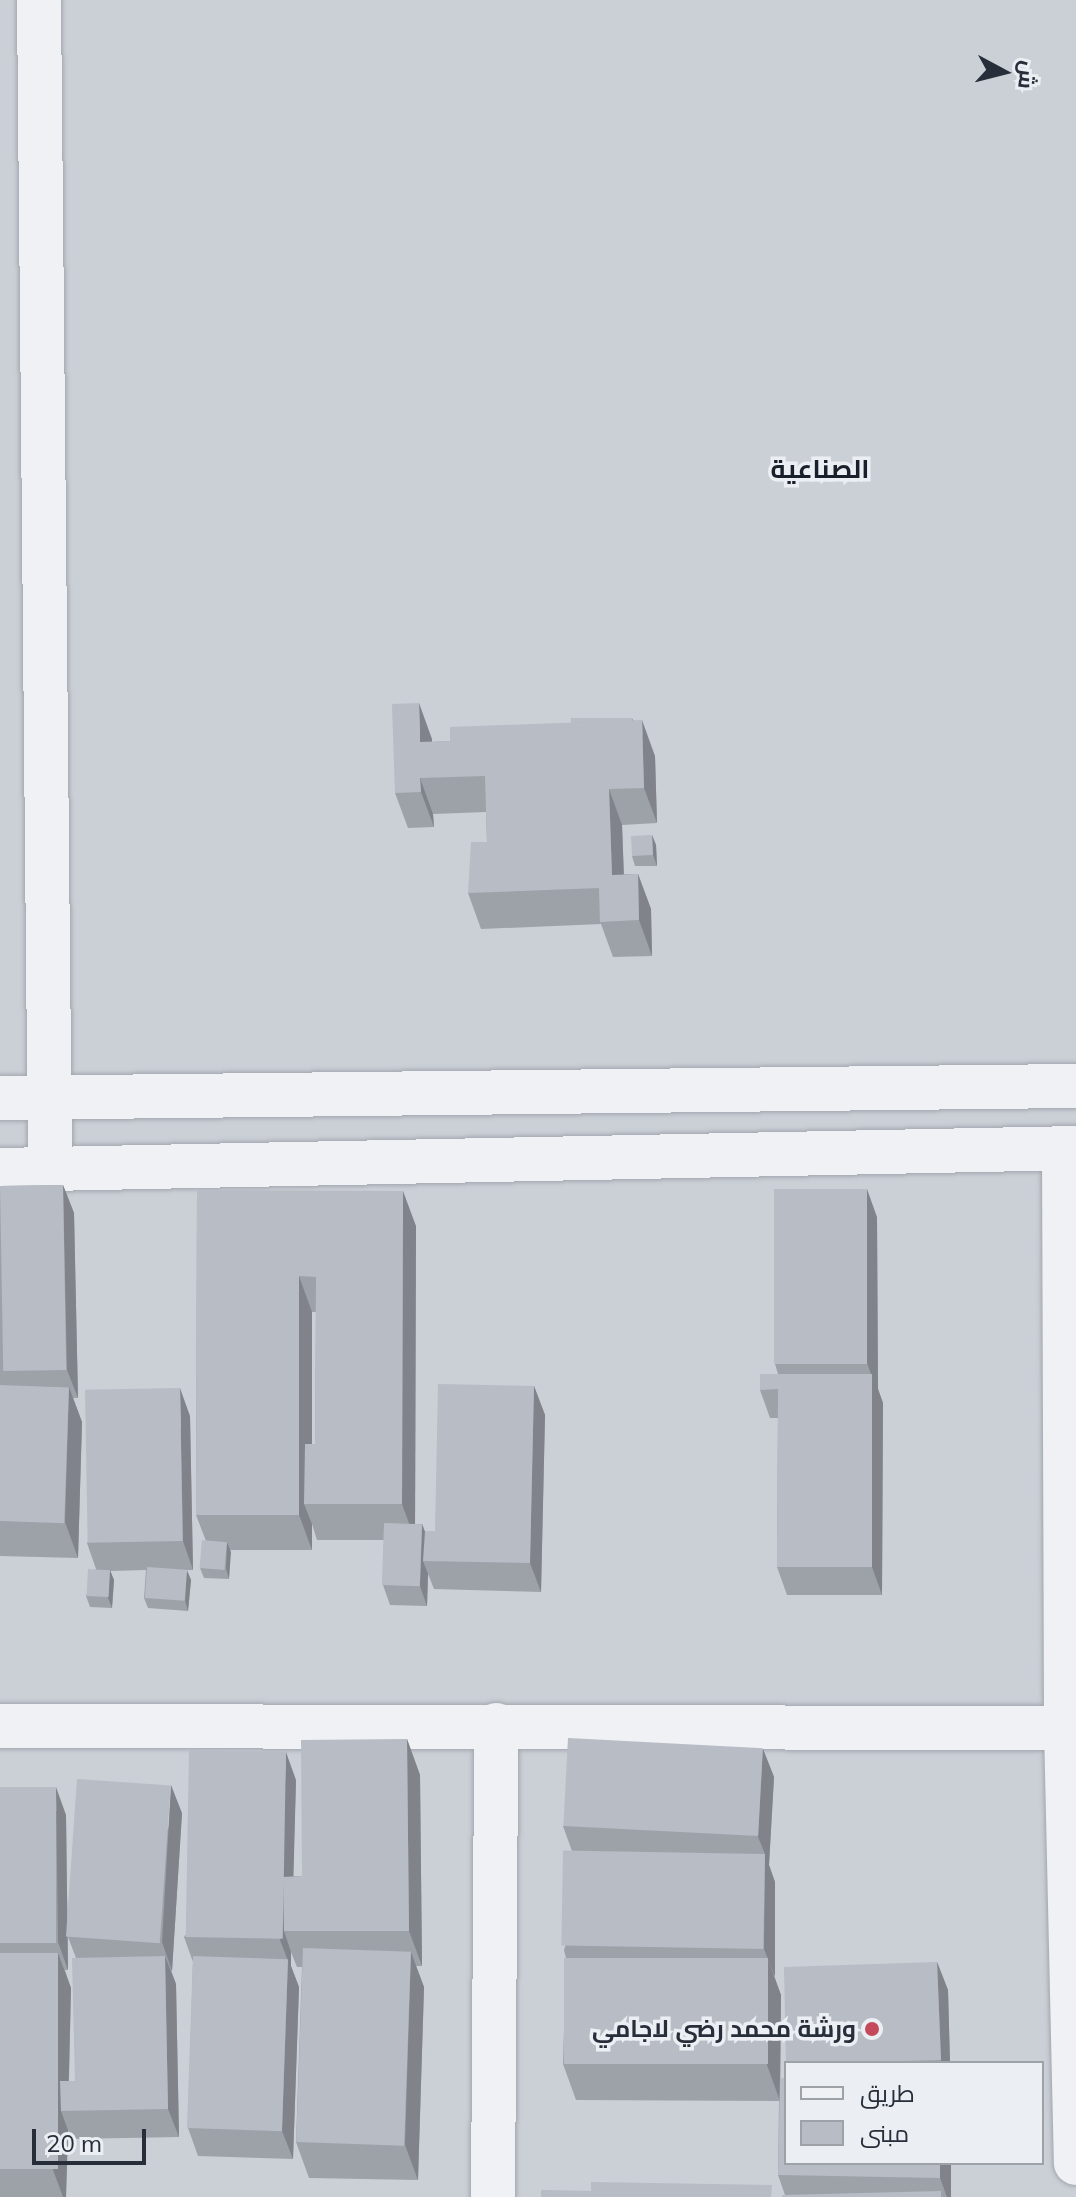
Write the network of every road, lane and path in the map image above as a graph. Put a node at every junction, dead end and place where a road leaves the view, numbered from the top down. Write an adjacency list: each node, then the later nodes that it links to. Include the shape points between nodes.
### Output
1 (39, 0): 4 (street)
2 (1076, 1086): 4 (street)
3 (0, 1098): 4 (street)
4 (50, 1098): 7 (street)
5 (1070, 1148): 7 (street); 10 (street)
6 (0, 1170): 7 (street)
7 (50, 1170)
8 (496, 1725): 9 (street); 10 (street); 12 (street)
9 (0, 1726)
10 (1066, 1728): 11 (street)
11 (1076, 2163)
12 (493, 2197)

